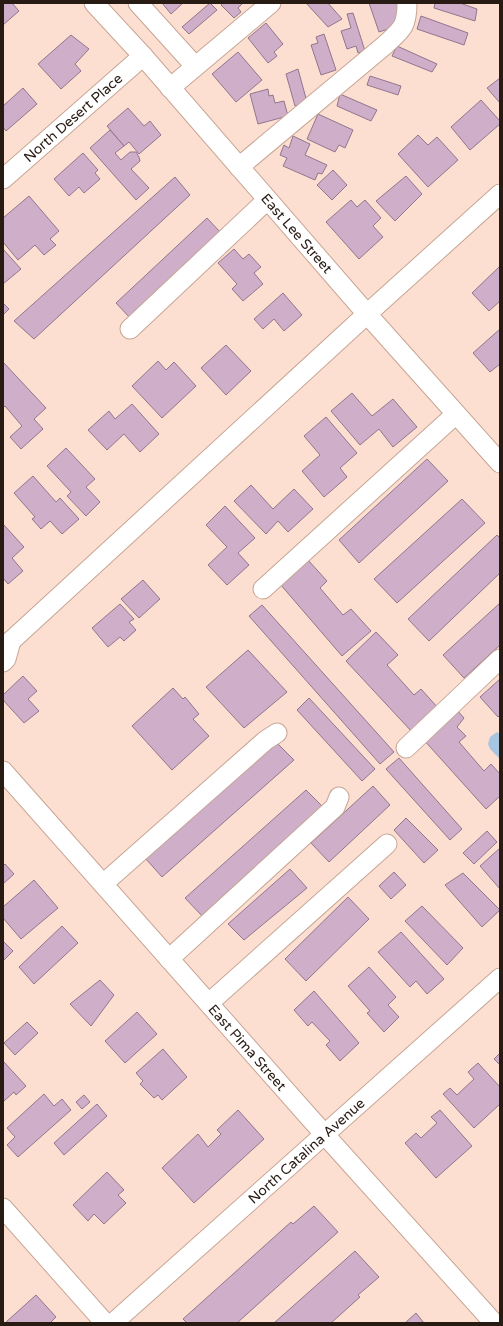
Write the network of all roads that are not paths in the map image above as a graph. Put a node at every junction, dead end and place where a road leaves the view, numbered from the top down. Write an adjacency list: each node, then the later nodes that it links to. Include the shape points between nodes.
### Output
1 (94, 3): 5 (street, East Lee Street)
2 (138, 3): 6 (street)
3 (271, 3): 6 (street)
4 (407, 3): 8 (street, via 407,18 396,36)
5 (142, 56): 7 (street, East Lee Street); 9 (street, North Desert Place)
6 (195, 66): 7 (street)
7 (170, 88): 8 (street, East Lee Street)
8 (238, 167): 11 (street, East Lee Street)
9 (3, 179)
10 (500, 194): 12 (street)
11 (267, 200): 12 (street, East Lee Street); 13 (street)
12 (367, 314): 14 (street, East Lee Street); 17 (street)
13 (130, 329)
14 (456, 414): 15 (street, East Lee Street); 16 (street)
15 (497, 454)
16 (263, 589)
17 (7, 641): 19 (street, via 6,659)
18 (500, 659): 21 (street)
19 (3, 662)
20 (277, 733): 25 (street)
21 (406, 748)
22 (3, 771): 25 (street, East Pima Street)
23 (339, 797): 26 (street, via 335,807)
24 (387, 844): 28 (street)
25 (103, 884): 26 (street, East Pima Street)
26 (169, 959): 28 (street, East Pima Street)
27 (500, 978): 29 (street, North Catalina Avenue)
28 (209, 1003): 29 (street, East Pima Street)
29 (325, 1135): 32 (street, North Catalina Avenue); 33 (street, East Pima Street)
30 (3, 1208): 31 (street)
31 (105, 1323)
32 (113, 1323)
33 (494, 1323)

